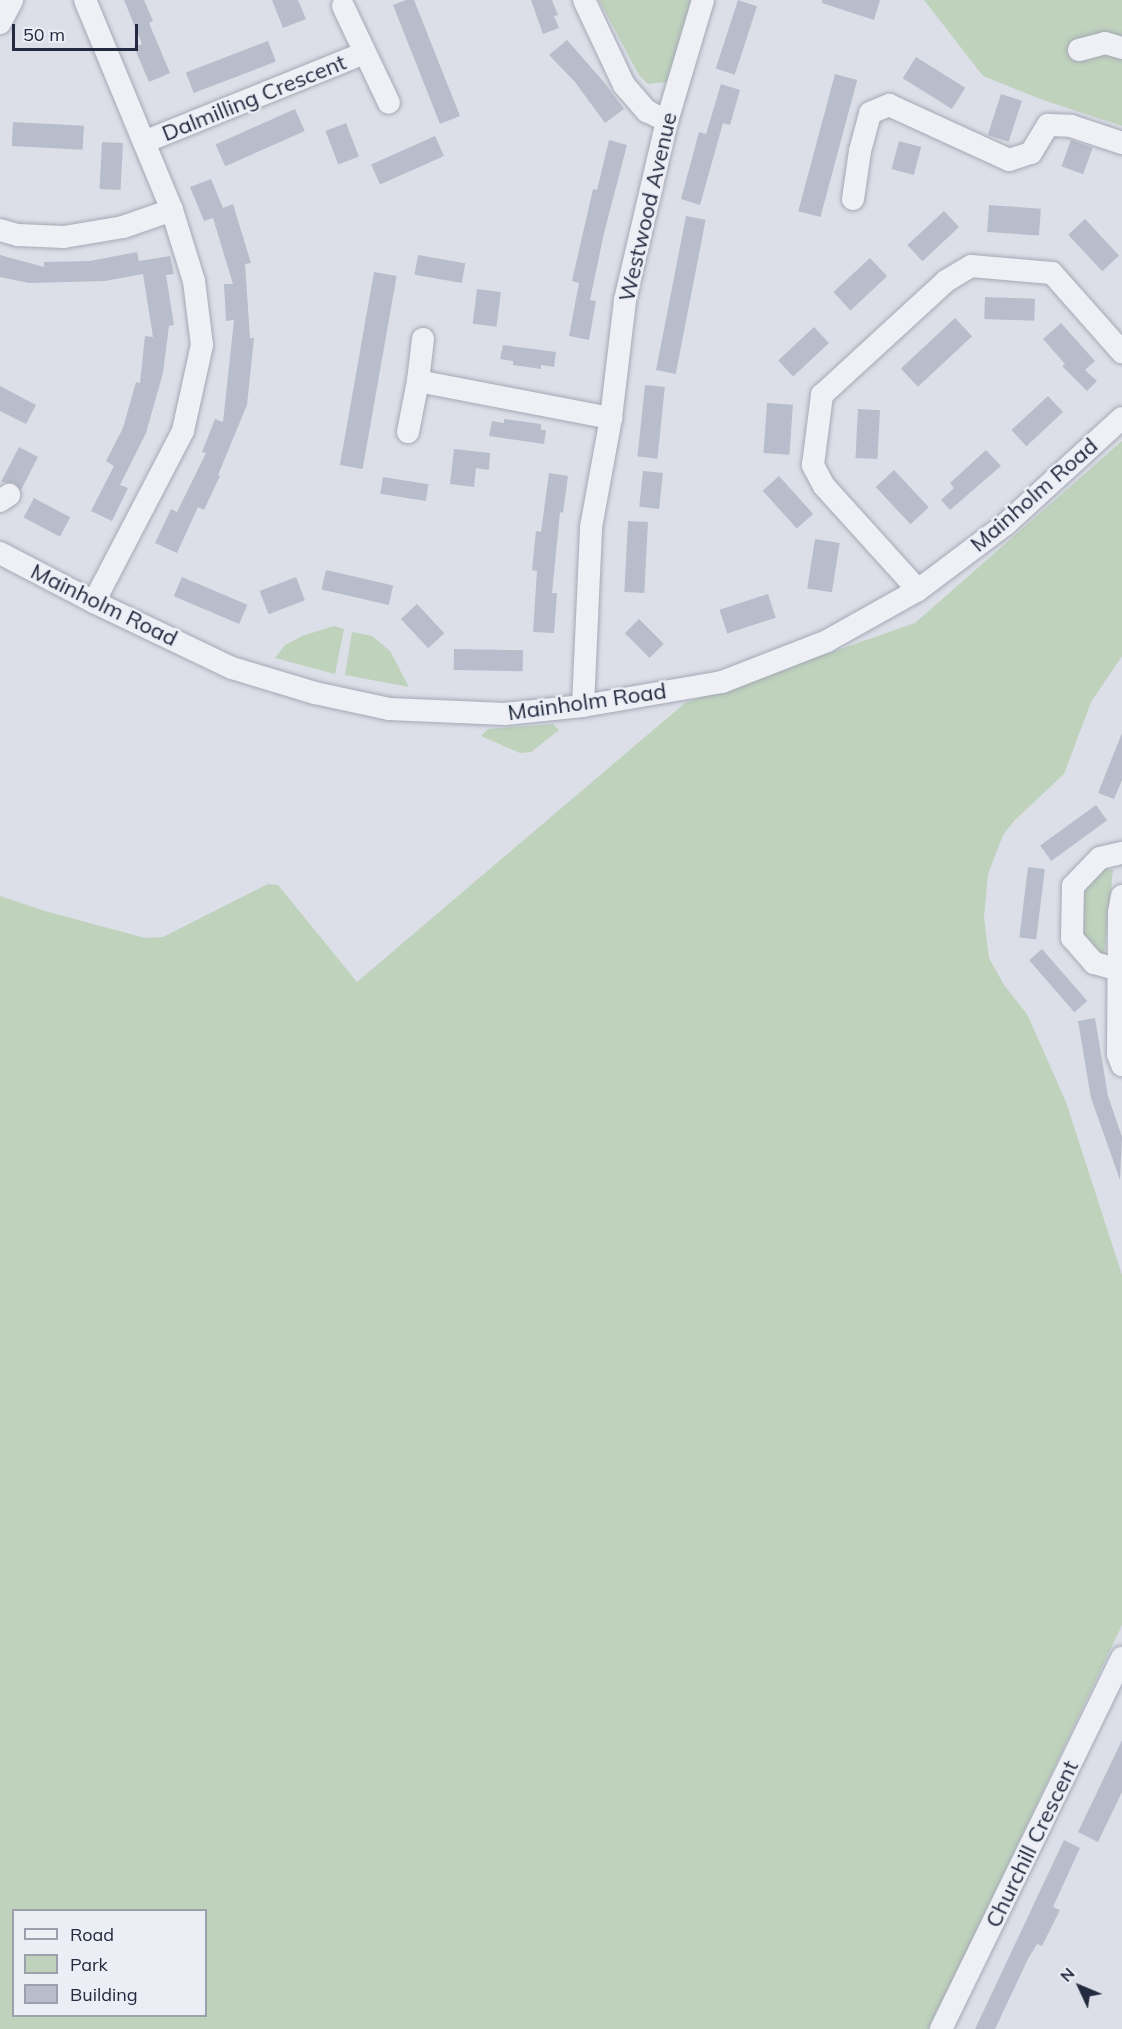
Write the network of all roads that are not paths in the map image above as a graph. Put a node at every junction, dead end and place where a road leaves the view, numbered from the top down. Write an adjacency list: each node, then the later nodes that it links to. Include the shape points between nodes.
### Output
1 (12, 0): 6 (street)
2 (85, 0): 12 (street, Dalmilling Crescent)
3 (584, 0): 11 (street, via 624,85 647,111)
4 (703, 0): 11 (street, Westwood Avenue)
5 (344, 6): 9 (street, Dalmilling Crescent)
6 (0, 23)
7 (1122, 48): 8 (street, via 1105,43)
8 (1079, 50)
9 (364, 53): 10 (street, Dalmilling Crescent); 12 (street, Dalmilling Crescent)
10 (389, 103)
11 (667, 121): 20 (street, Westwood Avenue, via 625,300)
12 (144, 142): 15 (street, Dalmilling Crescent)
13 (1122, 143): 14 (street, via 1071,126 1048,125 1031,153 1009,160 889,105 870,113)
14 (853, 200)
15 (172, 210): 16 (street, via 123,226 64,237 18,235); 25 (street, Dalmilling Crescent, via 194,281 202,345 183,431)
16 (0, 230)
17 (423, 339): 19 (street)
18 (1122, 352): 24 (street, via 1052,273 971,266 946,281 822,395 813,465 824,486)
19 (418, 381): 20 (street); 22 (street)
20 (611, 417): 26 (street, Westwood Avenue, via 591,526)
21 (1122, 418): 24 (street, Mainholm Road, via 1006,524)
22 (408, 432)
23 (0, 553): 25 (street, Mainholm Road)
24 (918, 590): 26 (street, Mainholm Road, via 827,641 722,682)
25 (94, 602): 26 (street, Mainholm Road, via 232,668 315,693 389,709 505,714)
26 (583, 705)
27 (1122, 852): 29 (street, via 1100,858 1073,886 1072,938 1094,963)
28 (1122, 896): 29 (street)
29 (1119, 970): 30 (street, via 1118,1054)
30 (1122, 1065)
31 (1122, 1658): 32 (street, Churchill Crescent)
32 (941, 2029)

